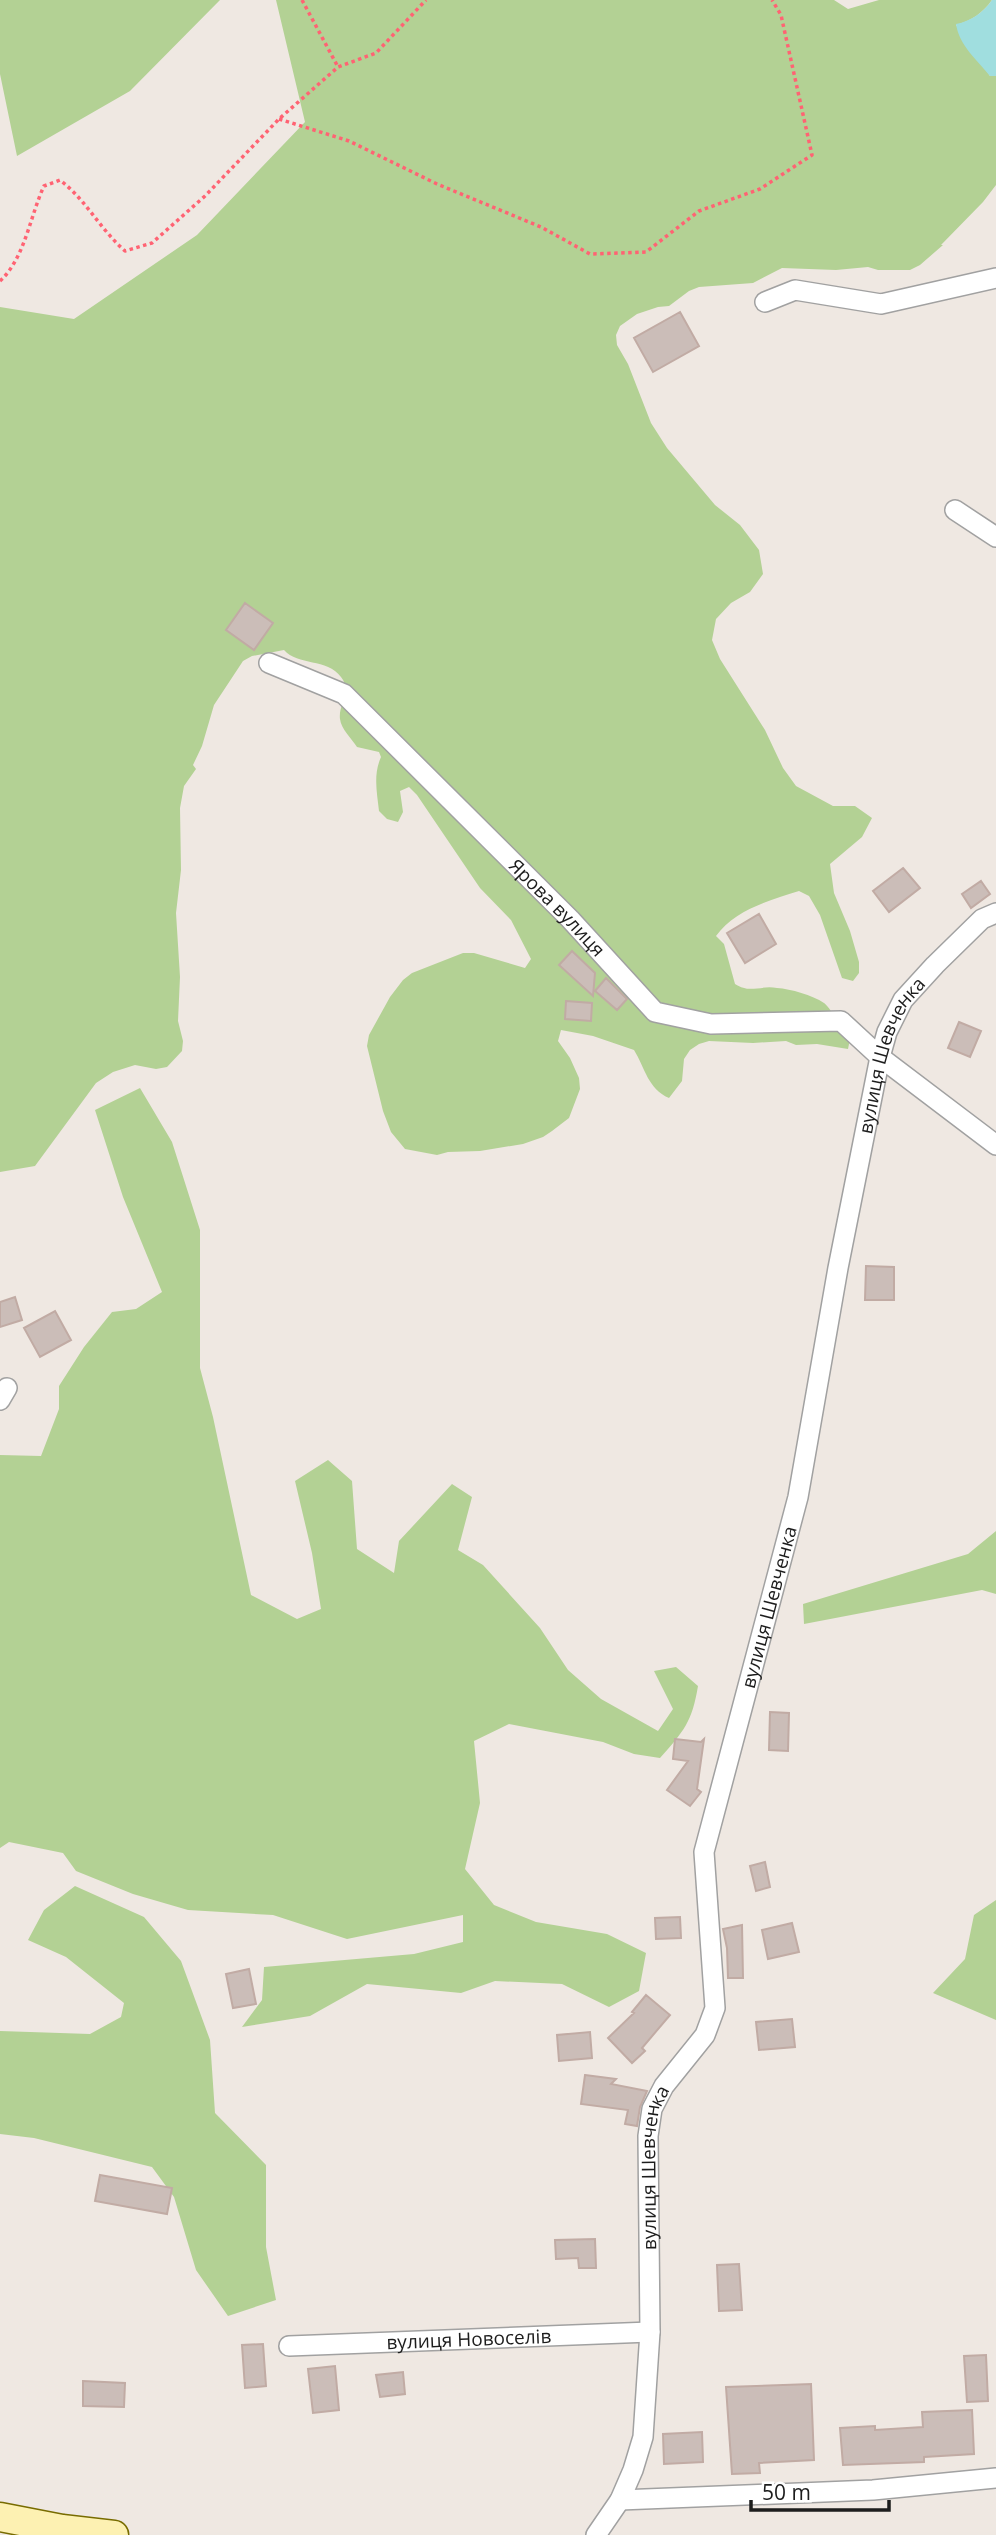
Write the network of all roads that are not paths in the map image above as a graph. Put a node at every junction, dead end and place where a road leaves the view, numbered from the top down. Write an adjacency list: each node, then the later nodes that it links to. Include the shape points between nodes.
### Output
1 (996, 278): 2 (street, via 881,304 795,290)
2 (765, 302)
3 (955, 510): 4 (street)
4 (996, 537)
5 (270, 663): 7 (street, Ярова вулиця, via 344,694 570,919 656,1012 711,1024 841,1021)
6 (996, 913): 7 (street, вулиця Шевченка, via 982,919 902,1000)
7 (880, 1057): 8 (street, Ярова вулиця); 9 (street, вулиця Шевченка, via 798,1497 704,1852 715,2008 705,2035 664,2086 652,2109 648,2136)
8 (996, 1145)
9 (650, 2332): 10 (street, вулиця Новоселів); 12 (street, вулиця Шевченка, via 643,2437)
10 (289, 2346)
11 (996, 2478): 12 (street, via 873,2490)
12 (620, 2500): 15 (street, вулиця Шевченка)
13 (0, 2517): 14 (street)
14 (114, 2535)
15 (596, 2535)

